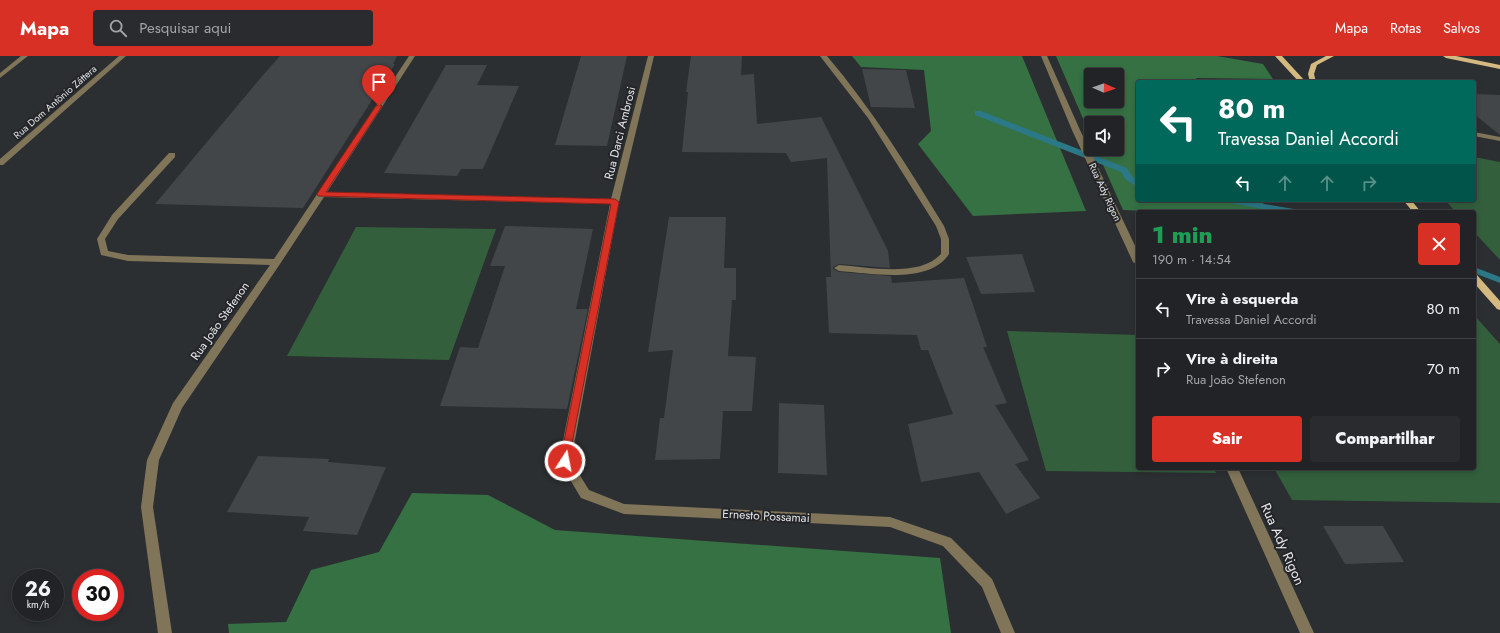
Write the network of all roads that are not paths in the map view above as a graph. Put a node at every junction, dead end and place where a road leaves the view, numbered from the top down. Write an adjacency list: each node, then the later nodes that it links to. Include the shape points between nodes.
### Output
1 (25, 56): 11 (street)
2 (123, 56): 17 (street, Rua Dom Antônio Záttera)
3 (412, 56): 18 (street, Rua João Stefenon)
4 (651, 56): 19 (street, Rua Darci Ambrosi)
5 (824, 56): 24 (street, via 888,142 940,226 945,239 945,254 930,267 908,271)
6 (1044, 56): 22 (street, Rua Ady Rigon)
7 (1278, 56): 12 (main road)
8 (1331, 56): 13 (main road, via 1314,64 1311,74)
9 (1446, 56): 10 (main road)
10 (1500, 67)
11 (0, 76)
12 (1301, 80)
13 (1312, 80)
14 (1476, 134): 15 (street)
15 (1500, 139)
16 (172, 155): 23 (street, via 115,217 101,239 104,253 128,258)
17 (0, 163)
18 (321, 194): 19 (street); 23 (street, Rua João Stefenon)
19 (615, 202): 28 (street, Rua Darci Ambrosi, via 565,461)
20 (1409, 202): 21 (main road)
21 (1415, 210)
22 (1136, 258)
23 (277, 262): 29 (street, Rua João Stefenon, via 177,406 153,460 147,507)
24 (839, 268)
25 (1476, 279): 26 (main road)
26 (1500, 307)
27 (1233, 470): 31 (street, Rua Ady Rigon)
28 (585, 494): 30 (street, Ernesto Possamai, via 624,509 890,522 947,542 987,583)
29 (166, 633)
30 (1008, 633)
31 (1307, 633)

